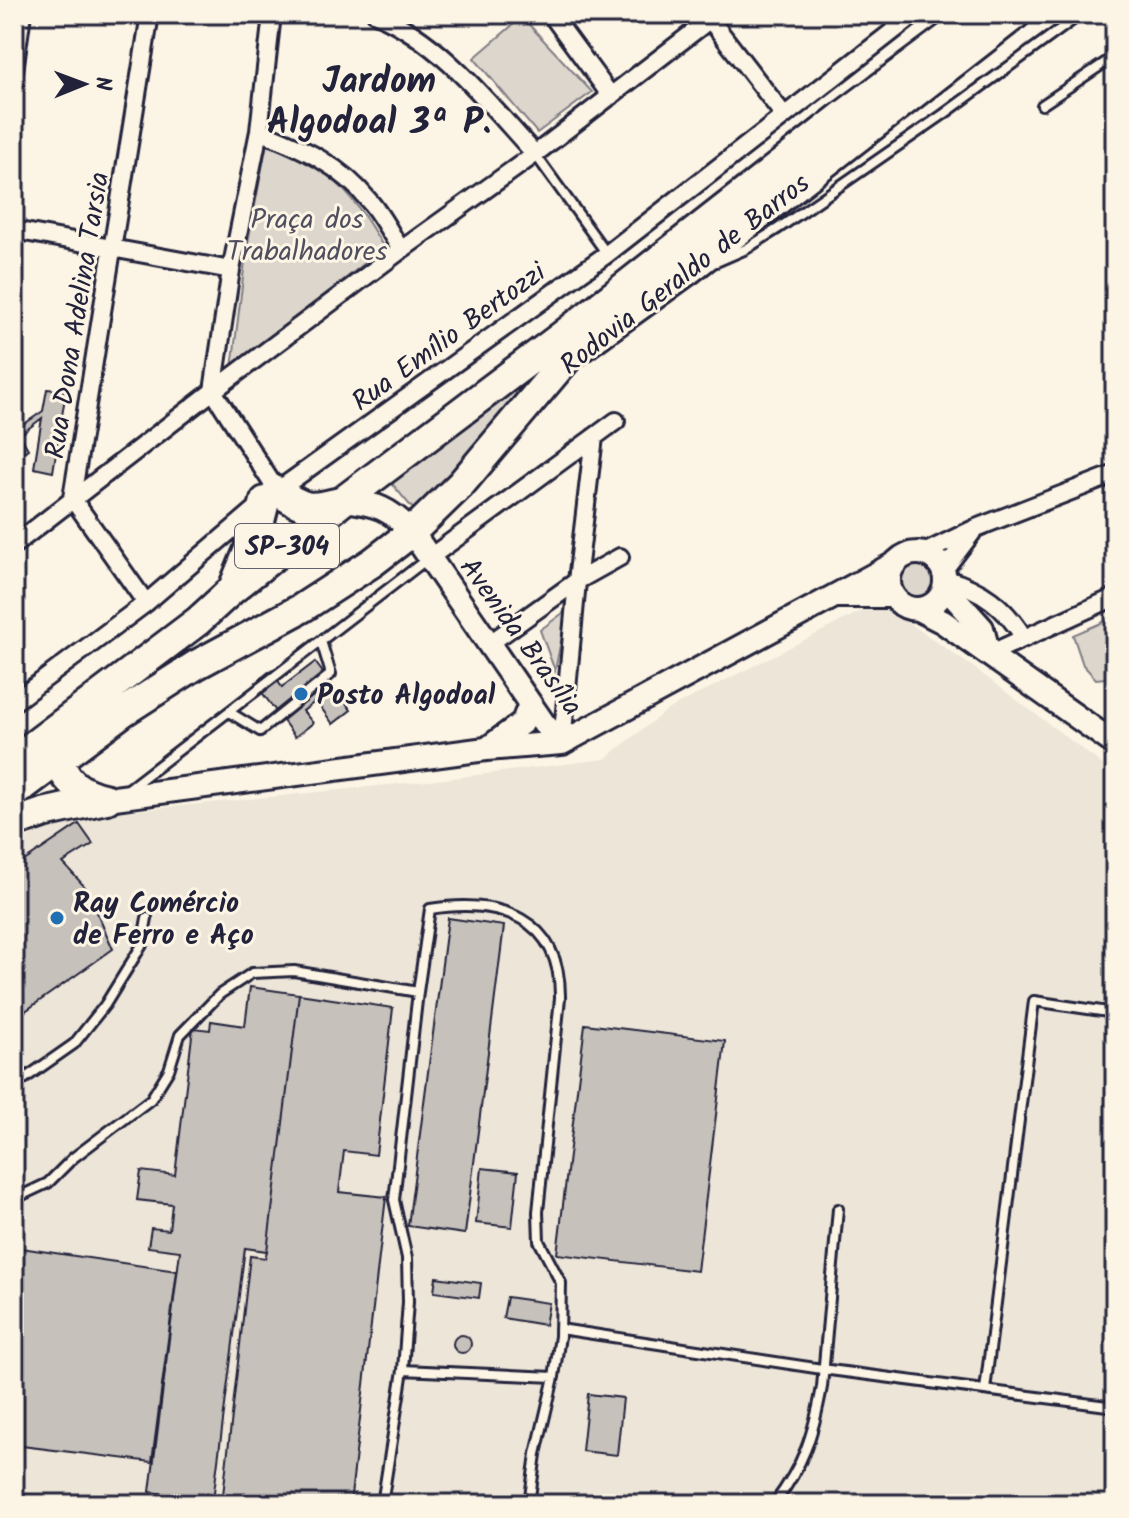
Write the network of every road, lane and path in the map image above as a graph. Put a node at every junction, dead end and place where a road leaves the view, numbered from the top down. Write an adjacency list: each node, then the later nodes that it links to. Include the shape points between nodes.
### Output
1 (22, 14): 12 (street)
2 (150, 14): 19 (street, Rua Dona Adelina Tarsia)
3 (272, 14): 16 (street)
4 (376, 14): 17 (street, via 434,49)
5 (551, 14): 13 (street)
6 (915, 14): 15 (street, Rua Emílio Bertozzi)
7 (979, 14): 30 (highway, Rodovia Geraldo de Barros / SP-304)
8 (1016, 14): 23 (highway, Rodovia Geraldo de Barros / SP-304)
9 (1081, 14): 23 (lane, via 779,228 722,260)
10 (711, 16): 13 (street); 15 (street)
11 (1115, 56): 14 (lane)
12 (14, 71)
13 (611, 96): 17 (street)
14 (1042, 105)
15 (783, 114): 21 (street, Rua Emílio Bertozzi)
16 (259, 131): 20 (street, via 338,170 369,201); 22 (street)
17 (535, 154): 20 (street); 21 (lane)
18 (14, 230): 19 (street)
19 (113, 249): 22 (street); 29 (street, Rua Dona Adelina Tarsia)
20 (401, 250): 24 (street)
21 (607, 254): 28 (street, Rua Emílio Bertozzi)
22 (231, 270): 24 (street)
23 (688, 270): 32 (highway, Rodovia Geraldo de Barros / SP-304, via 569,356 461,484)
24 (213, 391): 28 (street); 29 (street)
25 (616, 421): 26 (street)
26 (594, 437): 36 (street); 39 (street)
27 (1115, 474): 31 (street)
28 (271, 496): 30 (highway, via 313,509); 40 (highway); 44 (street, Rua Emílio Bertozzi)
29 (72, 498): 33 (street); 44 (street, Rua Dona Adelina Tarsia)
30 (344, 500): 32 (main road, Avenida Brasília, via 375,504); 40 (highway, Rodovia Geraldo de Barros / SP-304)
31 (976, 528): 34 (street); 38 (street)
32 (412, 532): 36 (main road, Avenida Brasília); 58 (highway, Rodovia Geraldo de Barros / SP-304, via 302,608 123,712)
33 (14, 545)
34 (924, 553): 37 (main road, via 907,554); 38 (main road, via 936,559)
35 (620, 557): 39 (street)
36 (429, 558): 48 (lane); 49 (main road, Avenida Brasília)
37 (894, 564): 41 (main road, Avenida Brasília); 42 (main road, via 889,576)
38 (945, 579): 45 (main road, via 937,601); 47 (street, via 991,599); 50 (main road, via 982,628)
39 (577, 581): 49 (street); 54 (street)
40 (233, 589): 46 (highway, Rodovia Geraldo de Barros / SP-304)
41 (832, 596): 42 (main road, Avenida Brasília); 54 (main road, Avenida Brasília)
42 (893, 596): 45 (main road, via 901,605)
43 (1115, 597): 47 (street)
44 (146, 603): 51 (street, Rua Emílio Bertozzi)
45 (918, 609): 50 (main road)
46 (198, 621): 57 (highway, Rodovia Geraldo de Barros / SP-304); 58 (highway, via 68,732)
47 (1024, 638): 50 (street)
48 (321, 641): 53 (lane); 53 (lane, via 331,674 260,731)
49 (489, 644): 52 (main road, Avenida Brasília)
50 (989, 654): 55 (main road)
51 (14, 702)
52 (530, 704): 54 (main road, Avenida Brasília); 56 (main road, via 523,722)
53 (229, 712): 60 (lane)
54 (562, 743): 56 (main road)
55 (1115, 744)
56 (486, 749): 60 (main road)
57 (14, 760)
58 (59, 760): 59 (highway, Rodovia Geraldo de Barros / SP-304); 60 (highway, via 70,783 82,792)
59 (14, 793)
60 (112, 798): 61 (highway)
61 (14, 823)
62 (147, 918): 65 (lane, via 142,945 105,1005 74,1044)
63 (418, 992): 66 (lane, via 294,971 252,973 220,994 180,1035 169,1070 151,1099 48,1183); 68 (lane, via 430,909 484,905 511,913 530,924 555,959 560,998 538,1227 539,1241 561,1283); 70 (lane, via 394,1200 407,1258)
64 (1115, 1013): 72 (lane, via 1034,1001)
65 (14, 1086)
66 (14, 1199)
67 (838, 1209): 69 (lane)
68 (560, 1329): 69 (lane); 71 (lane)
69 (822, 1369): 72 (lane); 76 (lane, via 803,1460)
70 (403, 1370): 71 (lane); 74 (lane)
71 (554, 1377): 75 (lane)
72 (985, 1390): 73 (lane)
73 (1115, 1407)
74 (382, 1504)
75 (529, 1504)
76 (774, 1504)

